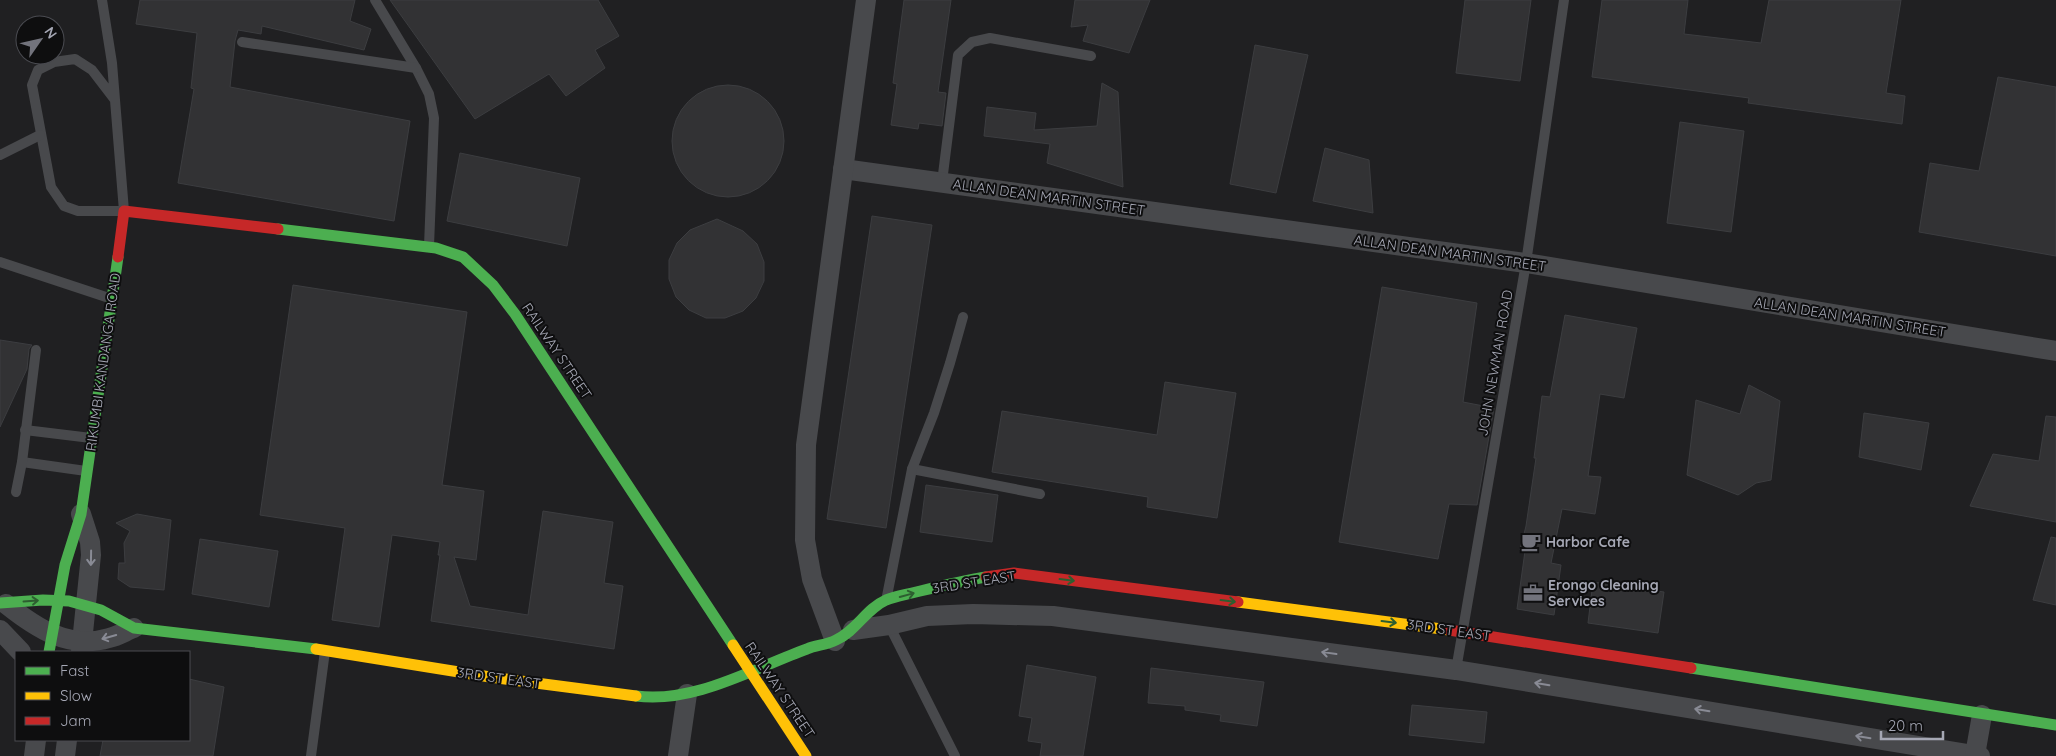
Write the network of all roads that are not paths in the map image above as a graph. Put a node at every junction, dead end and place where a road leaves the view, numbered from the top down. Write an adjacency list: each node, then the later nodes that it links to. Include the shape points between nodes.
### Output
1 (102, 0): 8 (lane)
2 (375, 0): 7 (lane)
3 (866, 0): 11 (street)
4 (1564, 0): 16 (lane, JOHN NEWMAN ROAD)
5 (242, 42): 7 (lane)
6 (1091, 56): 12 (lane, via 990,38 972,42 958,55)
7 (416, 68): 14 (lane, via 429,94 434,118)
8 (115, 100): 9 (lane, via 92,70 75,60 54,62 38,70 32,85); 13 (lane)
9 (40, 135): 10 (lane); 13 (lane, via 51,187 64,206 78,211)
10 (0, 155)
11 (843, 169): 12 (street, ALLAN DEAN MARTIN STREET); 38 (street, via 806,445 805,540 812,578)
12 (942, 182): 16 (street, ALLAN DEAN MARTIN STREET)
13 (124, 211): 14 (street, RAILWAY STREET); 17 (street, RIKUMBI KANDANGA ROAD)
14 (429, 247): 44 (street, RAILWAY STREET, via 463,257 493,285 516,314)
15 (0, 262): 17 (lane)
16 (1526, 264): 20 (street, ALLAN DEAN MARTIN STREET); 37 (lane, JOHN NEWMAN ROAD)
17 (113, 300): 22 (street, RIKUMBI KANDANGA ROAD)
18 (963, 317): 24 (lane, via 948,371)
19 (36, 350): 21 (lane)
20 (2056, 351)
21 (25, 430): 22 (lane); 23 (lane)
22 (92, 438): 25 (street, RIKUMBI KANDANGA ROAD)
23 (22, 462): 25 (lane); 26 (lane)
24 (912, 469): 27 (lane); 30 (lane)
25 (87, 472): 28 (street, RIKUMBI KANDANGA ROAD)
26 (16, 492)
27 (1040, 494)
28 (81, 514): 29 (street, RIKUMBI KANDANGA ROAD, via 70,538); 32 (street, RIKUMBI KANDANGA ROAD, one-way to 32, via 90,542)
29 (57, 600): 31 (street, 3RD ST EAST, one-way to 29); 32 (street, 3RD ST EAST); 39 (street, RIKUMBI KANDANGA ROAD)
30 (886, 600): 36 (street, 3RD ST EAST); 37 (street, 3RD ST EAST, one-way to 37, via 950,583 1014,573)
31 (3, 603): 39 (street, via 34,625)
32 (88, 604): 34 (street, 3RD ST EAST); 40 (street, RIKUMBI KANDANGA ROAD)
33 (889, 625): 36 (street, 3RD ST EAST); 43 (street, 3RD ST EAST, one-way to 33, via 1053,616 927,616); 55 (lane)
34 (134, 628): 40 (street, 3RD ST EAST, one-way to 40); 41 (street, 3RD ST EAST)
35 (0, 630): 42 (street)
36 (853, 630): 38 (street, 3RD ST EAST)
37 (1463, 632): 43 (lane, JOHN NEWMAN ROAD); 46 (street, 3RD ST EAST)
38 (835, 641): 44 (street, 3RD ST EAST, via 808,648)
39 (51, 644): 40 (street)
40 (82, 647)
41 (326, 650): 45 (street, 3RD ST EAST, via 490,677 649,698); 52 (lane)
42 (20, 651)
43 (1456, 670): 56 (street, 3RD ST EAST, one-way to 43)
44 (750, 672): 45 (street, 3RD ST EAST); 54 (street, RAILWAY STREET)
45 (687, 694): 53 (street)
46 (1982, 714): 47 (street, 3RD ST EAST); 56 (street)
47 (2056, 725)
48 (36, 741): 50 (street)
49 (67, 741): 51 (street)
50 (34, 756)
51 (65, 756)
52 (311, 756)
53 (678, 756)
54 (806, 756)
55 (955, 756)
56 (1978, 756)

